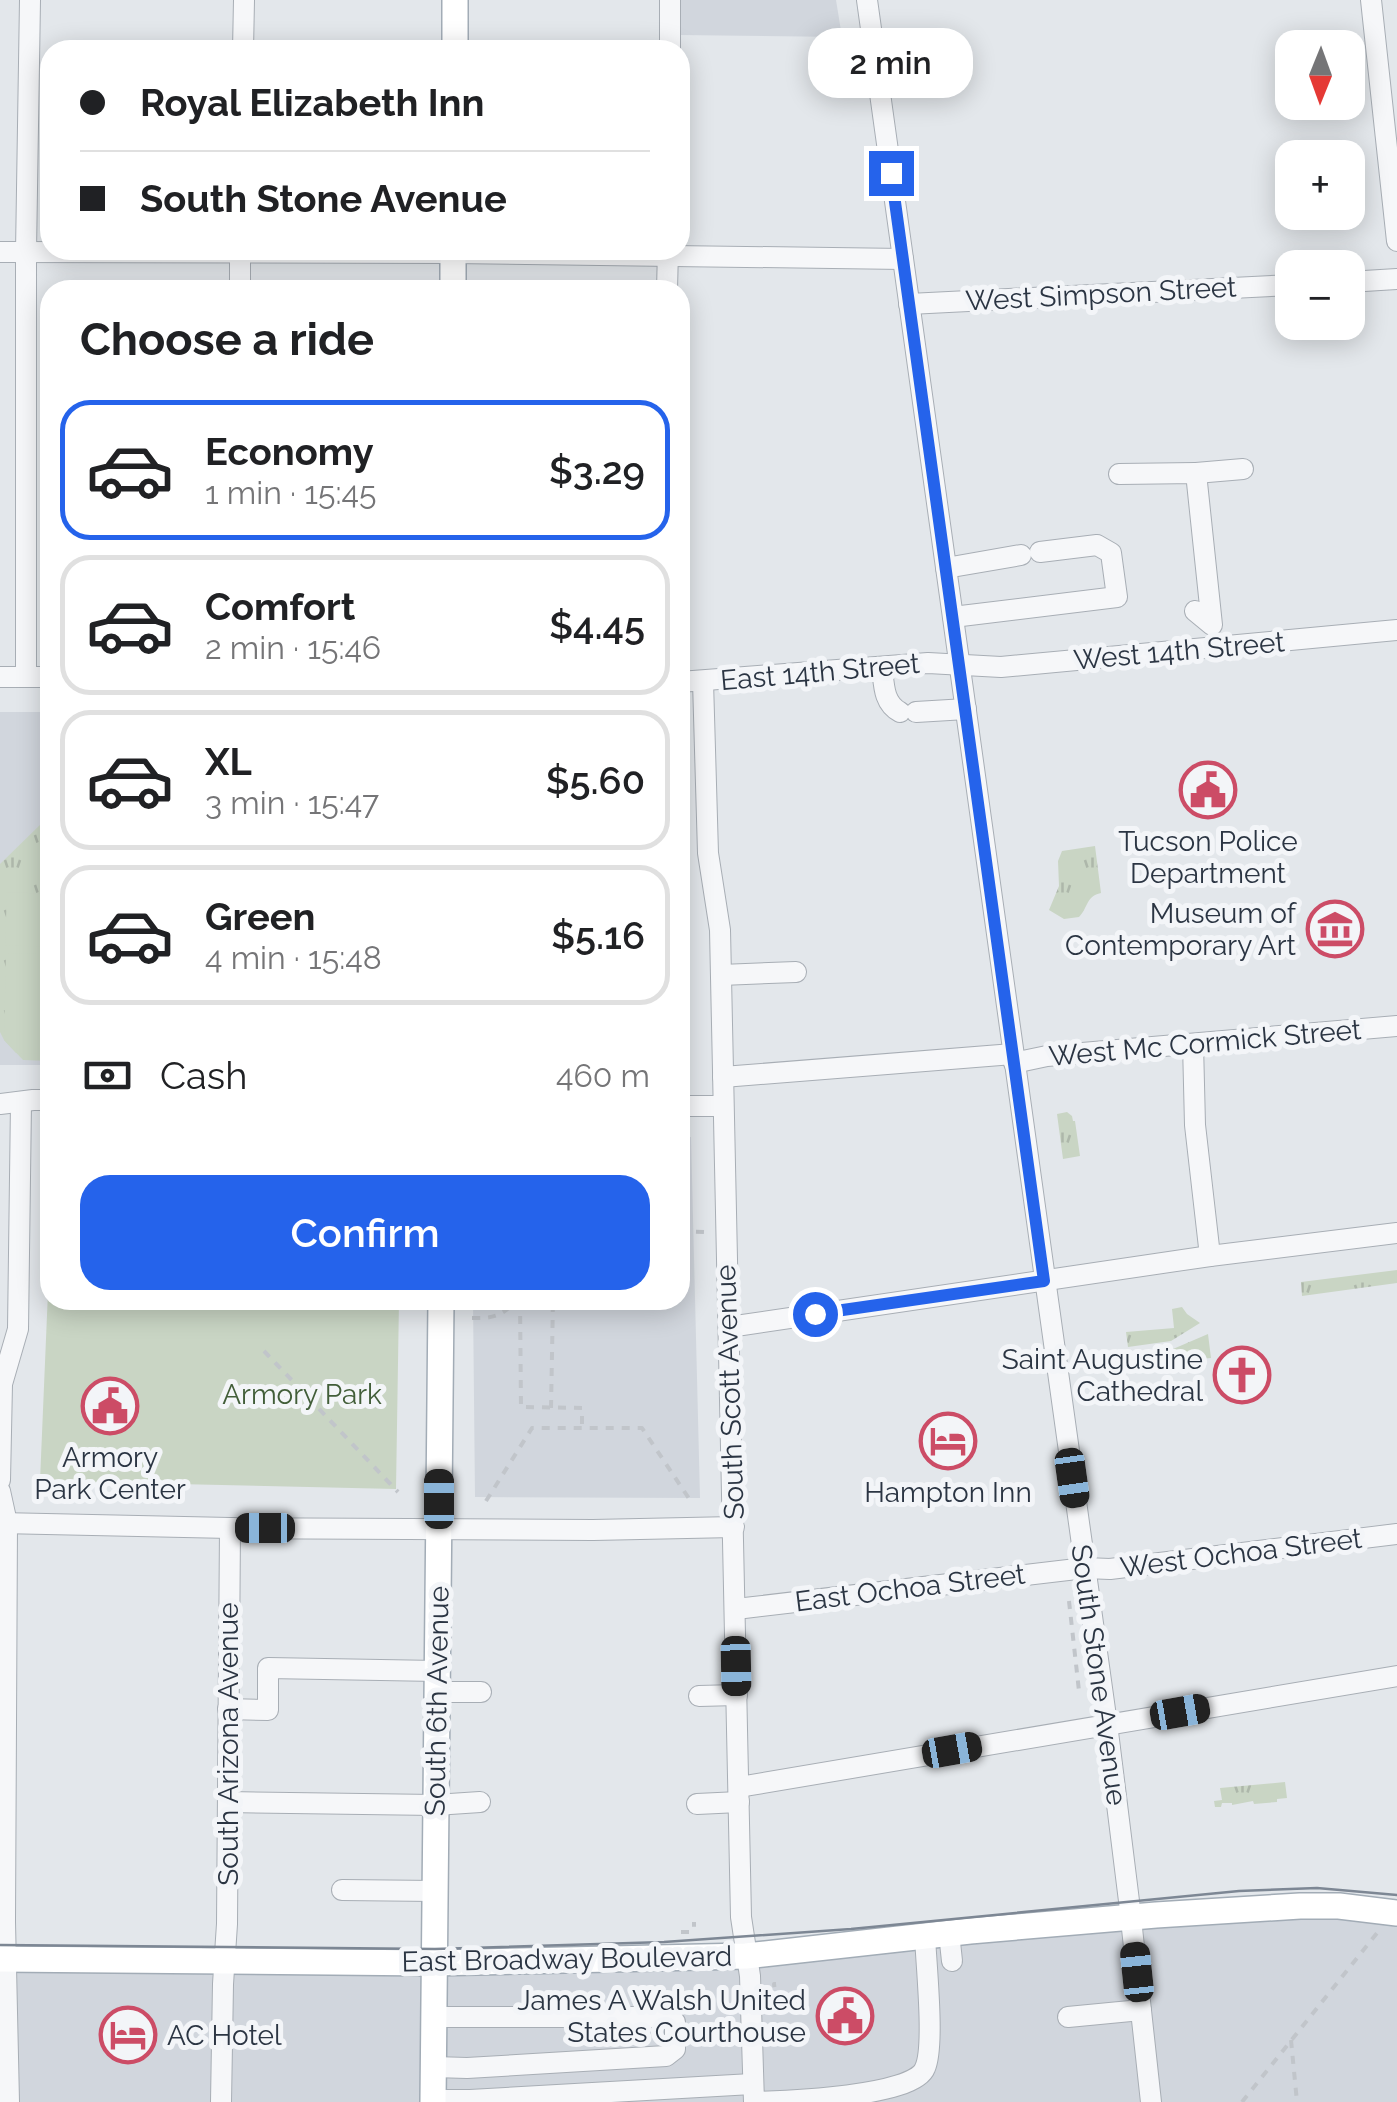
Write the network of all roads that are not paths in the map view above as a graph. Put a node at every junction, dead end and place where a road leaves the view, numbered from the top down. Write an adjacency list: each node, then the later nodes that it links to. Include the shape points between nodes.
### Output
1 (30, 0): 13 (street)
2 (244, 0): 7 (street)
3 (455, 0): 8 (main road)
4 (670, 0): 9 (street)
5 (867, 0): 16 (street, South Stone Avenue)
6 (1372, 0): 10 (street)
7 (244, 40)
8 (455, 40)
9 (670, 40)
10 (1394, 186): 11 (street)
11 (1397, 242)
12 (0, 252): 13 (street)
13 (26, 252): 14 (street); 31 (street)
14 (40, 252)
15 (690, 254): 16 (street)
16 (903, 259): 20 (street, South Stone Avenue)
17 (1397, 279): 18 (street)
18 (1365, 281)
19 (1275, 285): 20 (street, West Simpson Street)
20 (909, 304): 24 (street, South Stone Avenue)
21 (1243, 469): 22 (street)
22 (1196, 473): 23 (street); 25 (street, via 1212,625)
23 (1119, 474)
24 (946, 568): 26 (street, South Stone Avenue); 26 (street, via 1097,546 1111,554 1116,597)
25 (1196, 611)
26 (953, 617): 28 (street, South Stone Avenue)
27 (1397, 630): 28 (street, West 14th Street, via 1000,668)
28 (960, 665): 29 (street, East 14th Street); 35 (street, South Stone Avenue)
29 (882, 666): 34 (street, East 14th Street); 35 (street, via 890,706 908,712)
30 (0, 676): 31 (street)
31 (26, 677): 32 (street)
32 (40, 677)
33 (690, 682): 34 (street, East 14th Street)
34 (703, 682): 37 (street, South Scott Avenue, via 708,853)
35 (966, 709): 40 (street, South Stone Avenue)
36 (796, 972): 37 (street)
37 (721, 975): 41 (street, South Scott Avenue)
38 (1397, 1026): 39 (street, West Mc Cormick Street)
39 (1193, 1044): 40 (street, West Mc Cormick Street); 47 (street)
40 (1014, 1058): 41 (street, West Mc Cormick Street); 48 (street, South Stone Avenue)
41 (723, 1077): 45 (street, South Scott Avenue)
42 (40, 1101): 43 (street)
43 (10, 1103): 51 (street, via 18,1329 2,1384)
44 (690, 1106): 45 (street)
45 (724, 1106): 50 (street, South Scott Avenue)
46 (1397, 1233): 47 (street)
47 (1210, 1256): 48 (street)
48 (1044, 1281): 50 (street); 58 (street, South Stone Avenue)
49 (441, 1310): 56 (main road, South 6th Avenue)
50 (729, 1327): 54 (street, South Scott Avenue)
51 (0, 1480)
52 (0, 1491): 53 (street)
53 (3, 1523): 55 (street); 78 (street)
54 (734, 1527): 56 (street); 59 (street, South Scott Avenue)
55 (230, 1528): 56 (street); 65 (street, South Arizona Avenue)
56 (439, 1528): 61 (main road, South 6th Avenue)
57 (1397, 1534): 58 (street, West Ochoa Street)
58 (1085, 1568): 59 (street, East Ochoa Street); 66 (street, South Stone Avenue)
59 (736, 1609): 63 (street, South Scott Avenue)
60 (1397, 1676): 66 (street)
61 (437, 1681): 62 (street); 65 (street, via 268,1668 268,1710); 71 (main road, South 6th Avenue)
62 (482, 1692)
63 (737, 1695): 64 (street); 67 (street, South Scott Avenue)
64 (698, 1696)
65 (228, 1710): 68 (street, South Arizona Avenue)
66 (1107, 1724): 67 (street); 74 (street, South Stone Avenue)
67 (739, 1794): 70 (street); 77 (street, South Scott Avenue)
68 (228, 1802): 71 (street); 79 (street, South Arizona Avenue)
69 (480, 1802): 71 (street)
70 (697, 1804)
71 (435, 1805): 73 (main road, South 6th Avenue)
72 (342, 1890): 73 (street)
73 (435, 1892): 81 (main road, South 6th Avenue)
74 (1131, 1916): 75 (main road, East Broadway Boulevard, via 1338,1906); 76 (main road, East Broadway Boulevard); 82 (street, South Stone Avenue)
75 (1390, 1920)
76 (937, 1934): 77 (main road, East Broadway Boulevard); 80 (street); 86 (street, via 927,2065 914,2081 862,2093)
77 (746, 1956): 81 (main road, East Broadway Boulevard); 86 (street, South Scott Avenue)
78 (3, 1959): 79 (main road, East Broadway Boulevard); 88 (street)
79 (225, 1961): 81 (main road, East Broadway Boulevard); 89 (street, South Arizona Avenue)
80 (952, 1961)
81 (433, 1963): 83 (main road, South 6th Avenue)
82 (1141, 2010): 84 (street); 90 (street, South Stone Avenue)
83 (434, 2017): 85 (main road, South 6th Avenue); 85 (street, via 670,2017 676,2050 666,2056)
84 (1068, 2017)
85 (434, 2067): 87 (main road, South 6th Avenue)
86 (753, 2093): 87 (street)
87 (433, 2101)
88 (9, 2102)
89 (221, 2102)
90 (1151, 2102)

